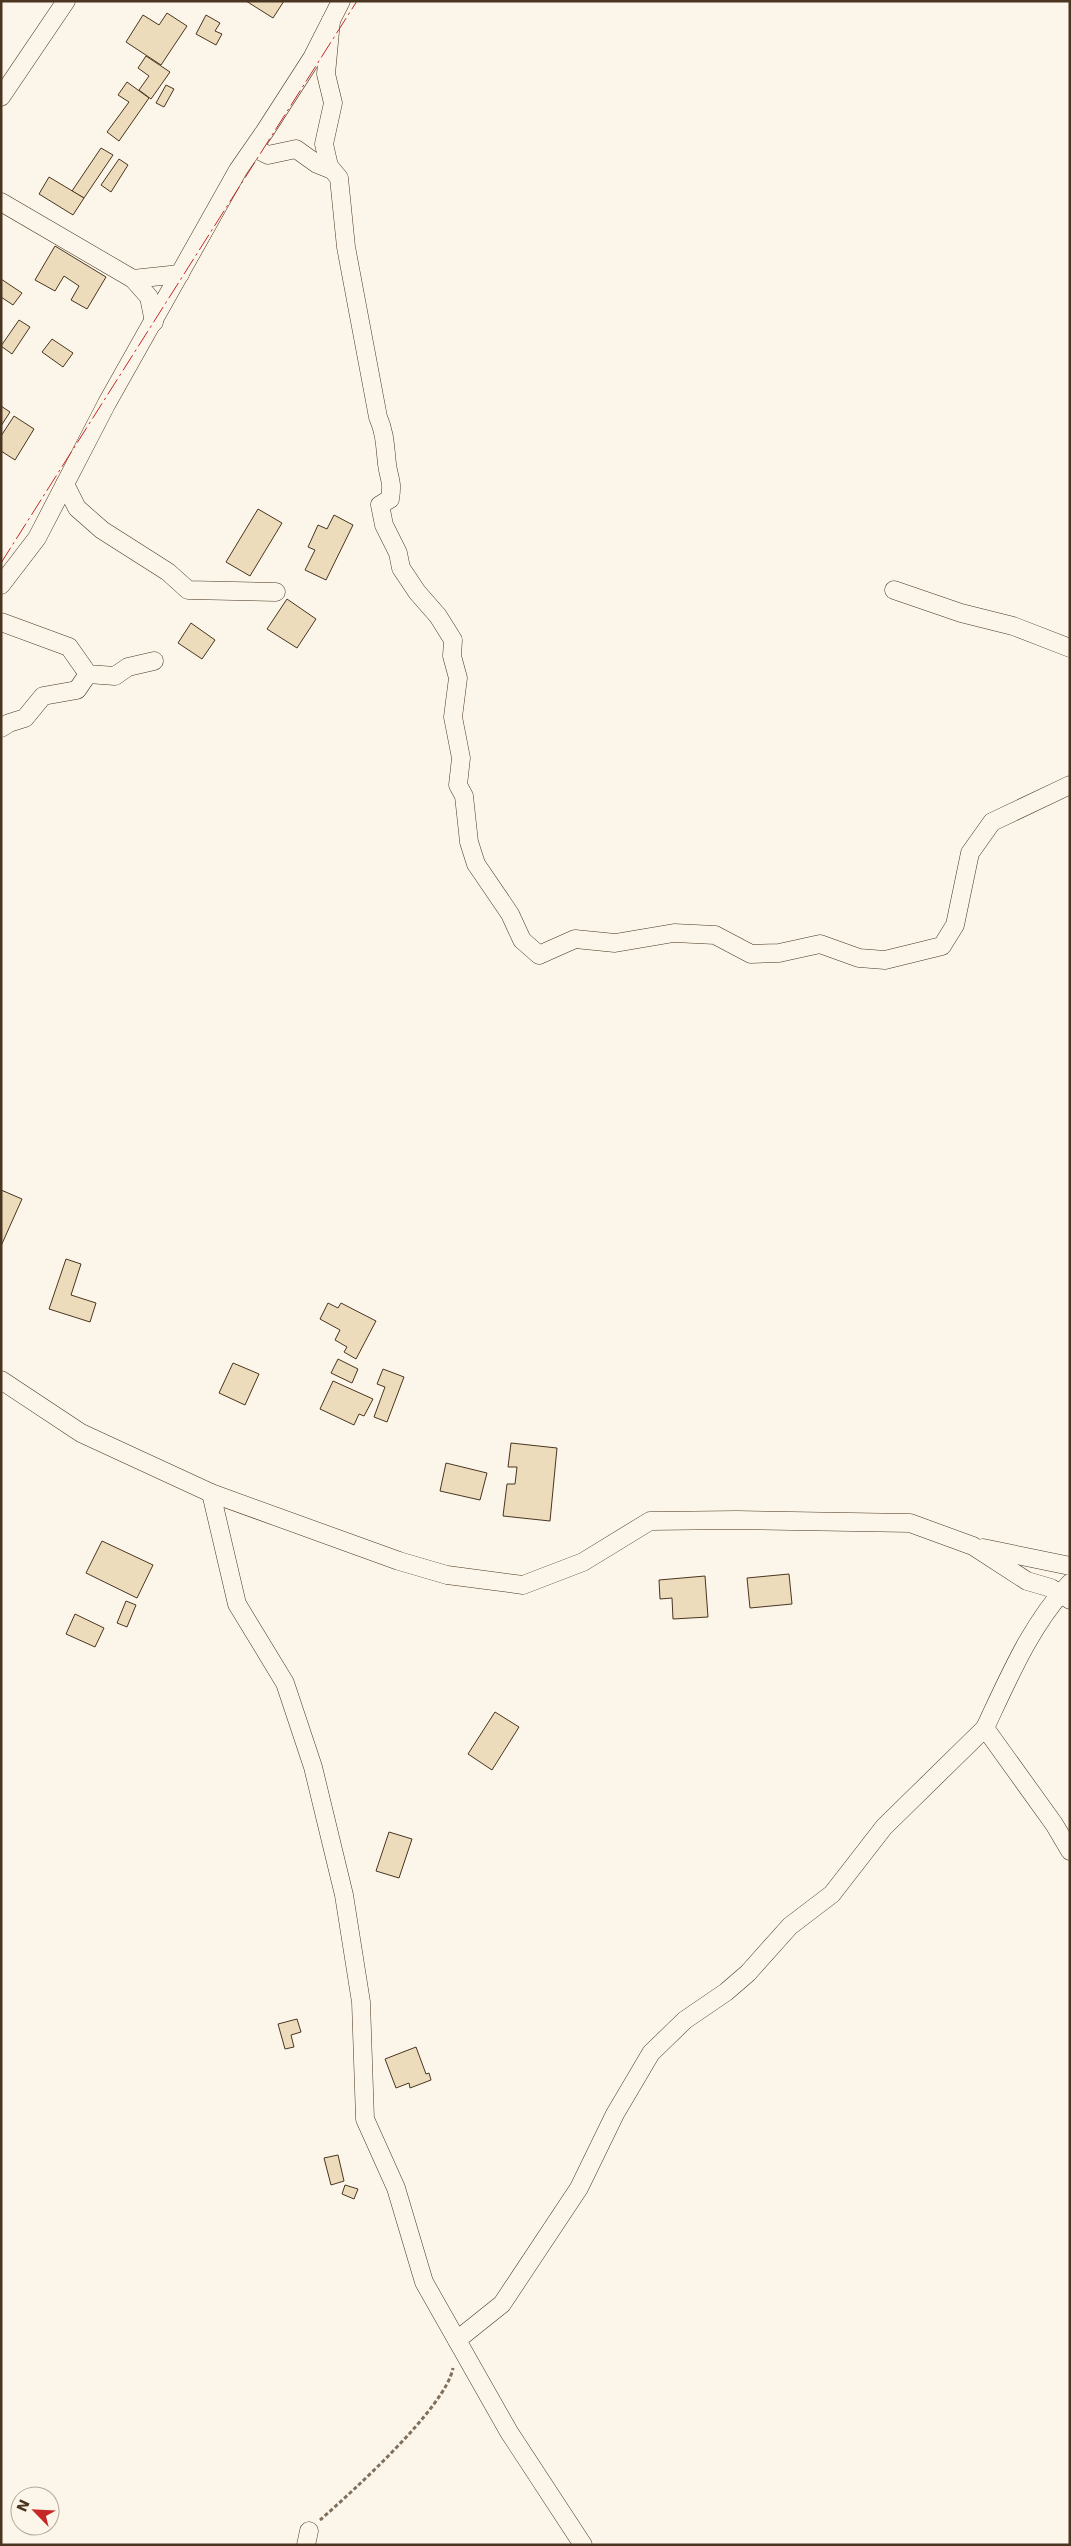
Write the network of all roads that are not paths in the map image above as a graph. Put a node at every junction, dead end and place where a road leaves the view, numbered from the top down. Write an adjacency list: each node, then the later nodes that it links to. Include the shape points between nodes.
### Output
1 (66, 1): 4 (street)
2 (340, 2): 3 (street)
3 (331, 21): 5 (street, via 312,58); 6 (street, via 326,74 333,103 324,144)
4 (1, 97)
5 (254, 148): 6 (street, via 268,155 296,149); 8 (street, via 238,170)
6 (332, 170): 20 (street, via 338,178 346,247 392,480 390,498 380,506 384,525 398,553 401,568 453,640 452,656 458,678 453,717 461,758 458,785 464,796 469,842 476,864 510,914 522,940 539,955 575,939 615,943 674,933 715,935 751,954 779,953 820,944 858,958 885,960 942,946 956,924 970,853 992,822)
7 (1, 202): 9 (street)
8 (180, 274): 9 (street); 10 (street)
9 (133, 279): 10 (street, via 149,297)
10 (154, 322): 11 (street)
11 (65, 484): 12 (street, via 37,538); 14 (street, via 77,508 96,525 168,572 188,590)
12 (1, 585)
13 (894, 590): 16 (street, via 961,614 1013,626)
14 (276, 592)
15 (1, 622): 18 (street, via 68,647)
16 (1070, 648)
17 (154, 661): 18 (street, via 128,667 115,676)
18 (88, 674): 19 (street, via 77,690 43,696 25,718)
19 (1, 728)
20 (1070, 785)
21 (1, 1380): 22 (street, via 81,1432)
22 (211, 1493): 23 (street, via 399,1561 447,1575 523,1585 583,1562 650,1521 910,1523); 28 (street, via 237,1604 285,1683 317,1786 344,1895 361,2002 365,2119 396,2188 424,2282)
23 (973, 1546): 24 (street); 25 (street, via 1027,1581)
24 (1070, 1566)
25 (1063, 1591): 26 (street, via 1024,1647)
26 (985, 1728): 27 (street); 28 (street, via 884,1827 832,1894 790,1926 748,1974 685,2020 651,2053 615,2114 579,2188 502,2304)
27 (1070, 1851)
28 (457, 2340): 29 (street, via 509,2432)
29 (583, 2545)

